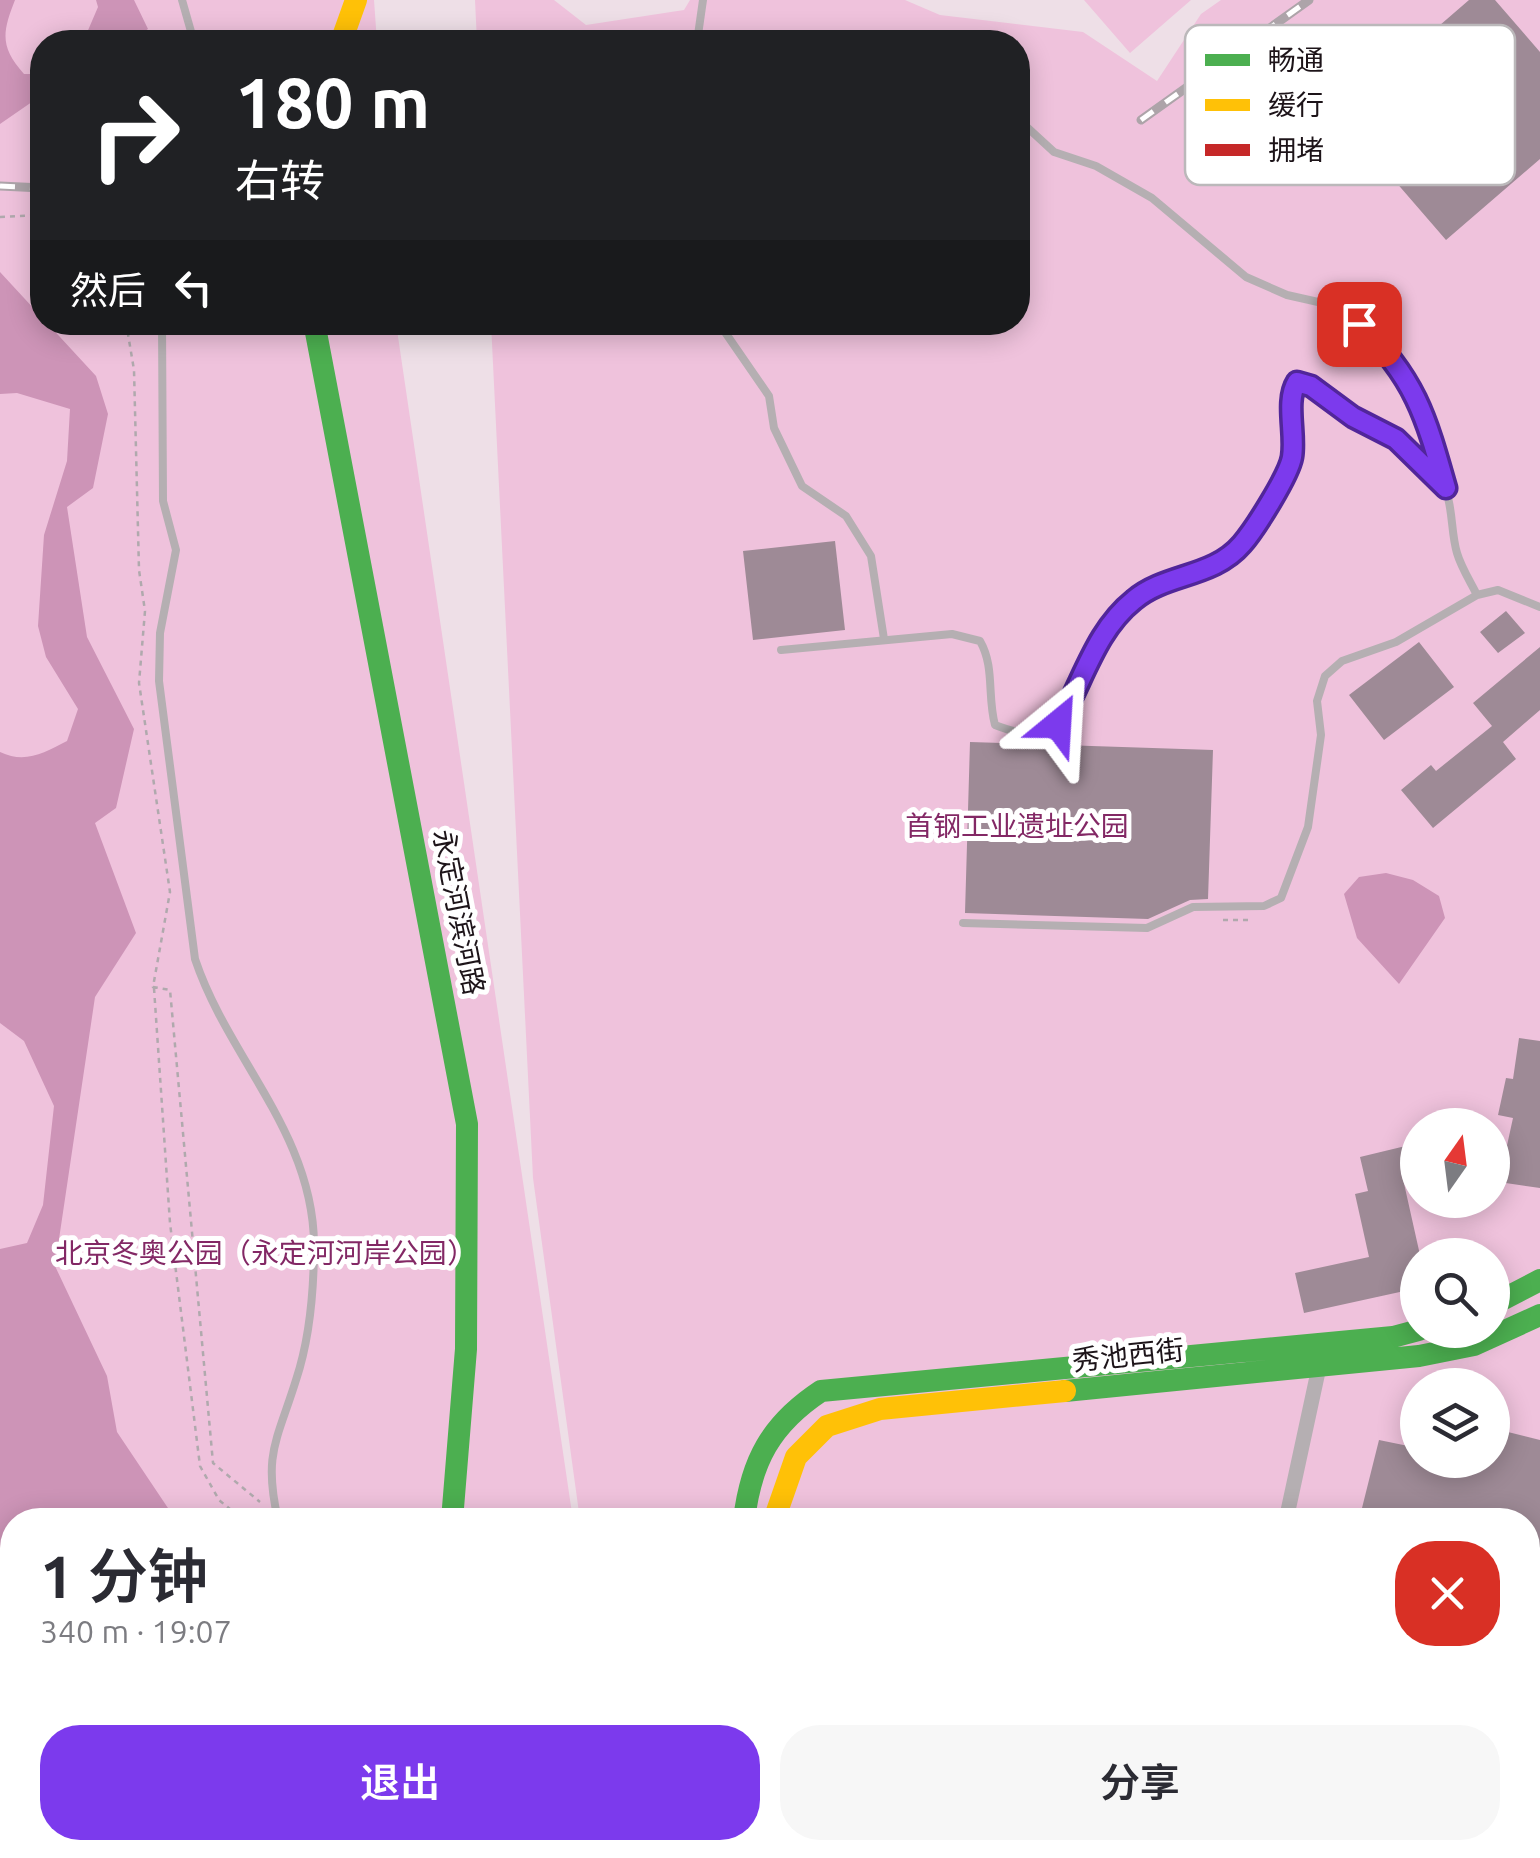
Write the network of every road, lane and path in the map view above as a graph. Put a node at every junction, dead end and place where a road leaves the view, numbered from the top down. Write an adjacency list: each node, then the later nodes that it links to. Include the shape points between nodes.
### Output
1 (182, 0): 4 (lane)
2 (356, 0): 5 (street)
3 (704, 0): 6 (lane)
4 (191, 30)
5 (345, 30)
6 (699, 30)
7 (1030, 131): 14 (lane, via 1054,152 1096,166 1152,198 1246,277 1287,296 1327,304 1359,324 1384,347 1423,406)
8 (30, 216): 9 (path)
9 (0, 217)
10 (128, 335): 20 (path, via 145,611 139,683 170,892)
11 (162, 335): 28 (lane, via 163,501 176,550 160,634 159,682 194,958 206,992 287,1128 314,1241 297,1378 272,1444)
12 (316, 335): 29 (street, 永定河滨河路, via 466,1124 466,1349)
13 (727, 335): 17 (lane, via 769,396 774,428 802,486 846,516 871,556)
14 (1446, 488): 15 (lane, via 1457,554); 17 (lane, via 1396,439 1297,382 1291,392 1291,464 1244,542 1201,573 1136,598 1110,624 1058,724 1015,732 995,724 989,657 980,641 952,634)
15 (1477, 595): 16 (lane, via 1498,590); 19 (lane, via 1396,642 1342,661 1326,676 1308,827 1282,898 1264,906 1193,906 1147,928)
16 (1540, 606)
17 (884, 639): 18 (lane)
18 (781, 650)
19 (962, 923)
20 (154, 987): 26 (path, via 170,1223 200,1466); 27 (path, via 170,990 213,1463)
21 (1540, 1280): 22 (street)
22 (1510, 1296)
23 (1540, 1314): 25 (street, 秀池西街, via 1474,1345 1419,1356)
24 (1400, 1335): 25 (street, 秀池西街)
25 (1320, 1354): 30 (street, 秀池西街, via 821,1391 786,1412 762,1442); 31 (street, 秀池西街, via 880,1409 827,1426 796,1457); 32 (street)
26 (228, 1508)
27 (266, 1508)
28 (276, 1508)
29 (453, 1508)
30 (745, 1508)
31 (775, 1508)
32 (1288, 1508)

